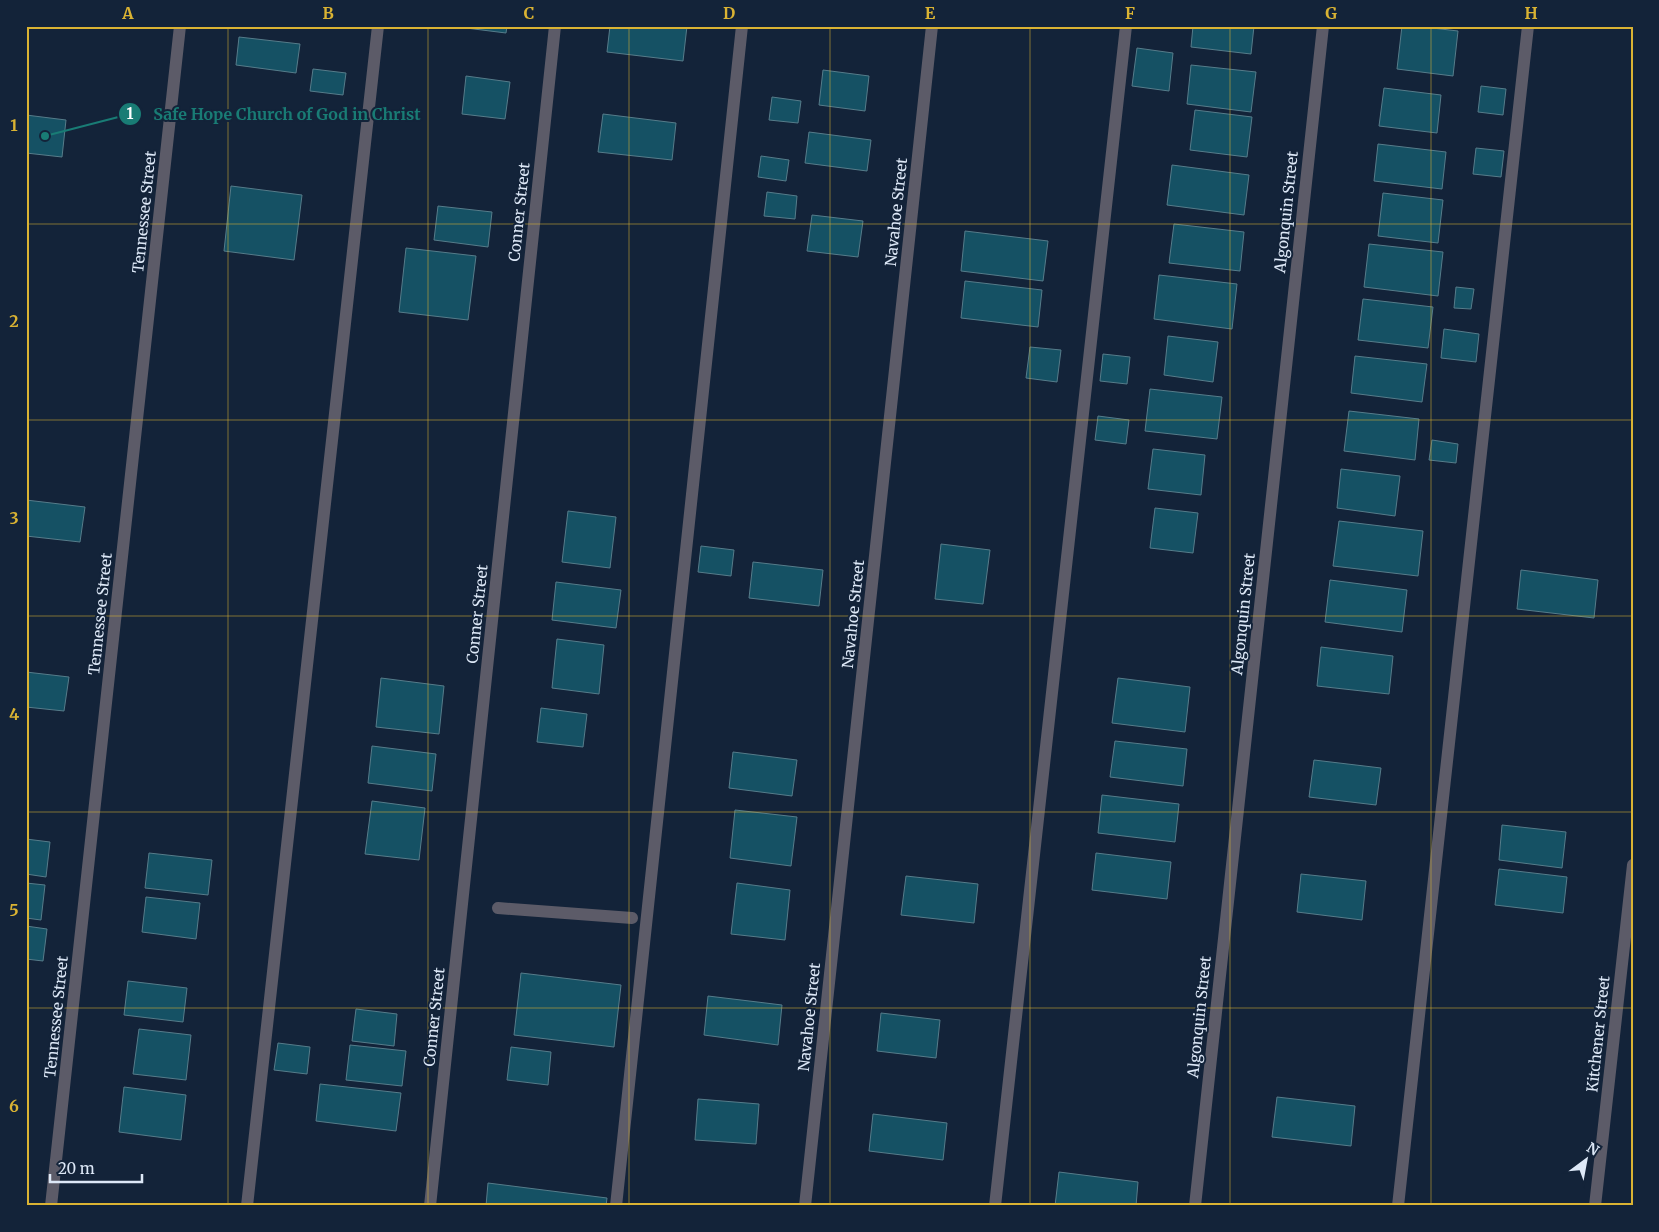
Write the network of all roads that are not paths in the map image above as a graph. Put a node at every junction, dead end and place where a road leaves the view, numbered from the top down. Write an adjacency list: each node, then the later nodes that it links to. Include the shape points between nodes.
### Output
1 (180, 26): 12 (street, Tennessee Street)
2 (378, 26): 13 (street)
3 (555, 26): 14 (street, Conner Street)
4 (742, 26): 15 (street)
5 (932, 26): 16 (street, Navahoe Street)
6 (1126, 26): 17 (street)
7 (1323, 26): 18 (street, Algonquin Street)
8 (1528, 26): 19 (street)
9 (1633, 865): 20 (street, Kitchener Street)
10 (498, 908): 11 (street)
11 (632, 918)
12 (52, 1206)
13 (247, 1206)
14 (430, 1206)
15 (616, 1206)
16 (805, 1206)
17 (995, 1206)
18 (1195, 1206)
19 (1398, 1206)
20 (1596, 1206)

